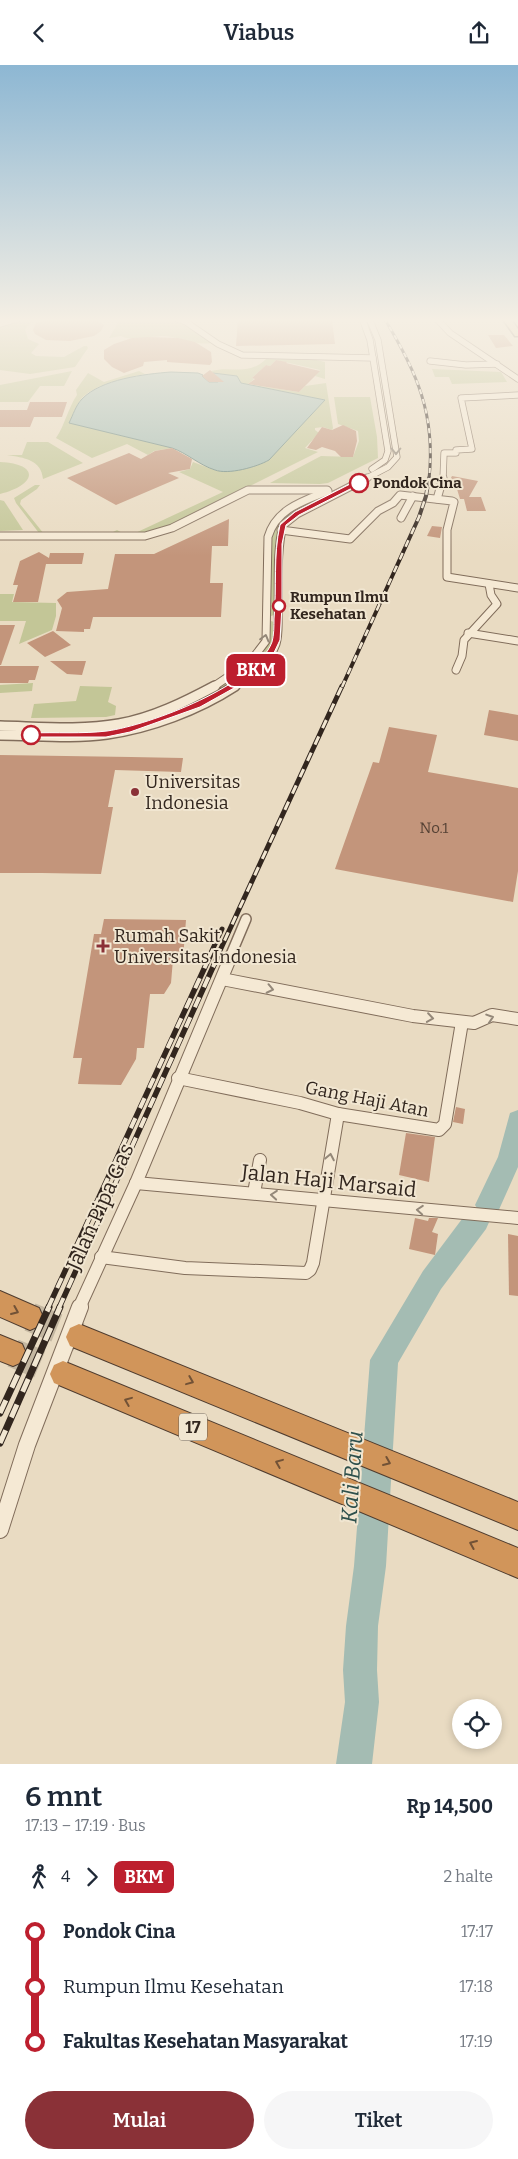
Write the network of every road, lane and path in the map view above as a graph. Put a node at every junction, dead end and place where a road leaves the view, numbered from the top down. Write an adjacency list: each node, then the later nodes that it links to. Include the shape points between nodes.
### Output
1 (379, 397): 4 (street, via 388,456 380,465)
2 (387, 397): 5 (street, one-way to 5, via 397,457 388,467)
3 (475, 397): 7 (street, via 461,398 472,449 444,453 444,474)
4 (329, 490): 5 (street); 10 (street, via 248,490 172,528 145,536); 14 (street, via 280,514 271,526)
5 (343, 491): 9 (street, via 291,517 285,521)
6 (413, 496): 7 (street); 8 (street); 9 (street, via 399,496 378,511 352,539)
7 (437, 499): 11 (street, via 454,502 447,530 448,577)
8 (401, 518)
9 (281, 531): 13 (street)
10 (0, 537)
11 (489, 584): 12 (street); 17 (street, via 497,604)
12 (518, 588)
13 (279, 601): 14 (street); 16 (street)
14 (267, 605): 15 (street)
15 (267, 618): 16 (street); 20 (street, one-way to 15, via 104,727 166,709 217,686 251,661 266,641)
16 (278, 618): 21 (street, via 274,647 262,664 233,687 197,706 106,734)
17 (468, 633): 18 (street); 19 (street)
18 (518, 641)
19 (456, 669)
20 (0, 726)
21 (0, 735)
22 (246, 919): 23 (street, Jalan Pipa Gas)
23 (222, 979): 25 (street, one-way to 25, via 358,1006); 26 (street, Jalan Pipa Gas)
24 (518, 1019): 25 (street, one-way to 24, via 478,1022 496,1015)
25 (462, 1022): 27 (street, Gang Haji Atan, via 443,1128 434,1130)
26 (178, 1078): 27 (street, Gang Haji Atan); 29 (street, Jalan Pipa Gas)
27 (338, 1114): 31 (street, one-way to 27)
28 (260, 1160): 30 (street)
29 (136, 1183): 30 (street, Jalan Haji Marsaid); 33 (street, Jalan Pipa Gas)
30 (254, 1193): 31 (street, Jalan Haji Marsaid, one-way to 30)
31 (322, 1200): 32 (street, Jalan Haji Marsaid, one-way to 31); 33 (street, via 313,1263 306,1273 185,1268)
32 (518, 1219)
33 (101, 1257): 38 (street, Jalan Pipa Gas)
34 (0, 1304): 35 (highway, one-way to 35)
35 (30, 1317)
36 (79, 1337): 39 (highway, 17, one-way to 39)
37 (63, 1374): 41 (highway, 17, one-way to 37)
38 (3, 1509): 40 (street, Jalan Pipa Gas)
39 (518, 1516)
40 (0, 1530)
41 (518, 1563)

